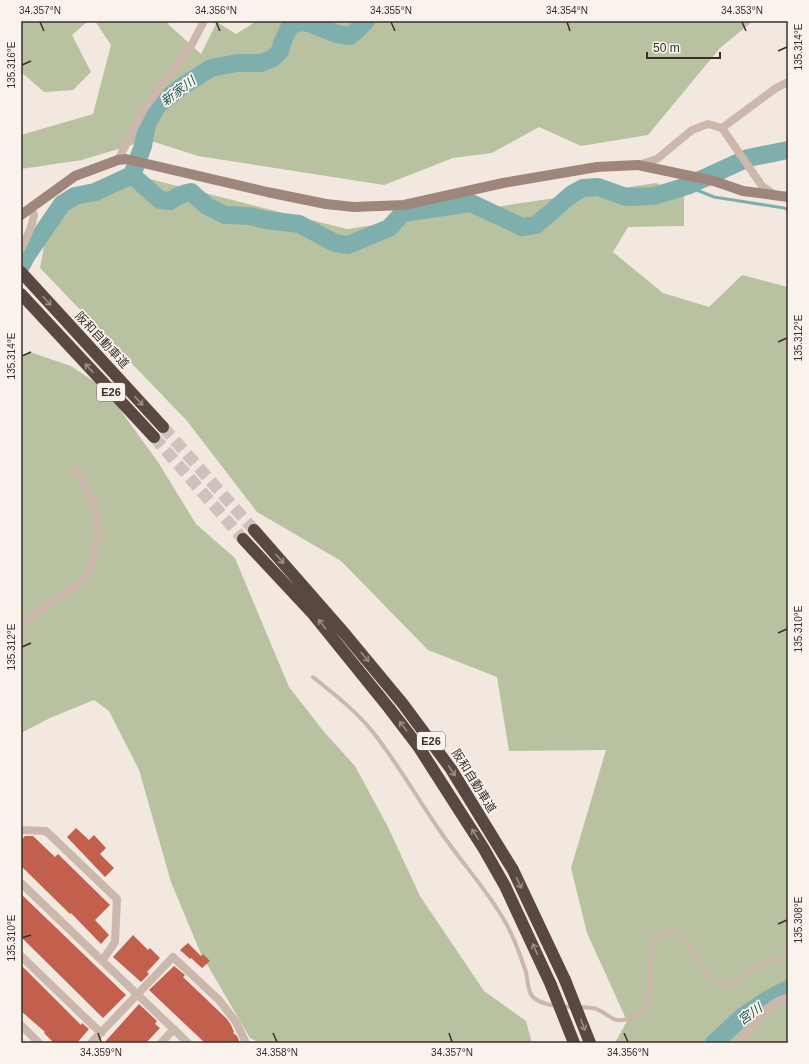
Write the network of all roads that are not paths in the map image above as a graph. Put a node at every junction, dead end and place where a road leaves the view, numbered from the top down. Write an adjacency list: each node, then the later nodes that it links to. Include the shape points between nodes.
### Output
1 (204, 21): 4 (street, via 192,44 144,109)
2 (788, 82): 3 (street)
3 (722, 128): 5 (street, via 708,124 692,130 658,159); 6 (street, via 762,186)
4 (122, 160): 5 (street, via 354,208 404,205 503,183 597,167); 8 (street, via 75,176)
5 (638, 164): 6 (street, via 743,191)
6 (777, 196): 7 (street)
7 (788, 197)
8 (31, 209): 9 (street); 10 (street, via 34,215 32,224)
9 (21, 215)
10 (21, 249)
11 (21, 272): 13 (highway, 阪和自動車道 / E26, one-way to 13)
12 (21, 294): 14 (highway, E26, one-way to 12)
13 (163, 427)
14 (154, 437)
15 (75, 470): 18 (street, via 92,499 99,532 91,568 84,579)
16 (254, 530): 36 (highway, 阪和自動車道 / E26, one-way to 36, bridge, via 403,704 451,769 513,870 566,980)
17 (243, 539): 35 (highway, E26, one-way to 17, bridge, via 551,985 505,886 418,746 313,614)
18 (21, 626)
19 (313, 677): 23 (lane, via 348,705 372,731 440,831 490,897 513,937 531,995 536,1000 547,1004 599,1009 614,1020 635,1016 648,1001 651,976 649,956 653,941 669,931 680,934 706,976 717,984 734,982 763,963)
20 (21, 830): 24 (street, via 46,831 117,899 115,942)
21 (21, 883): 24 (street)
22 (21, 956): 29 (street)
23 (788, 957)
24 (102, 961): 25 (street)
25 (138, 994): 28 (street); 29 (street); 34 (street, via 173,957 219,1000 236,1022)
26 (788, 997): 37 (street, via 765,1010)
27 (21, 1025): 30 (street)
28 (174, 1029): 32 (street); 33 (street)
29 (101, 1033): 31 (street)
30 (39, 1043)
31 (91, 1043)
32 (161, 1043)
33 (188, 1043)
34 (246, 1043)
35 (574, 1043)
36 (590, 1043)
37 (738, 1043)

